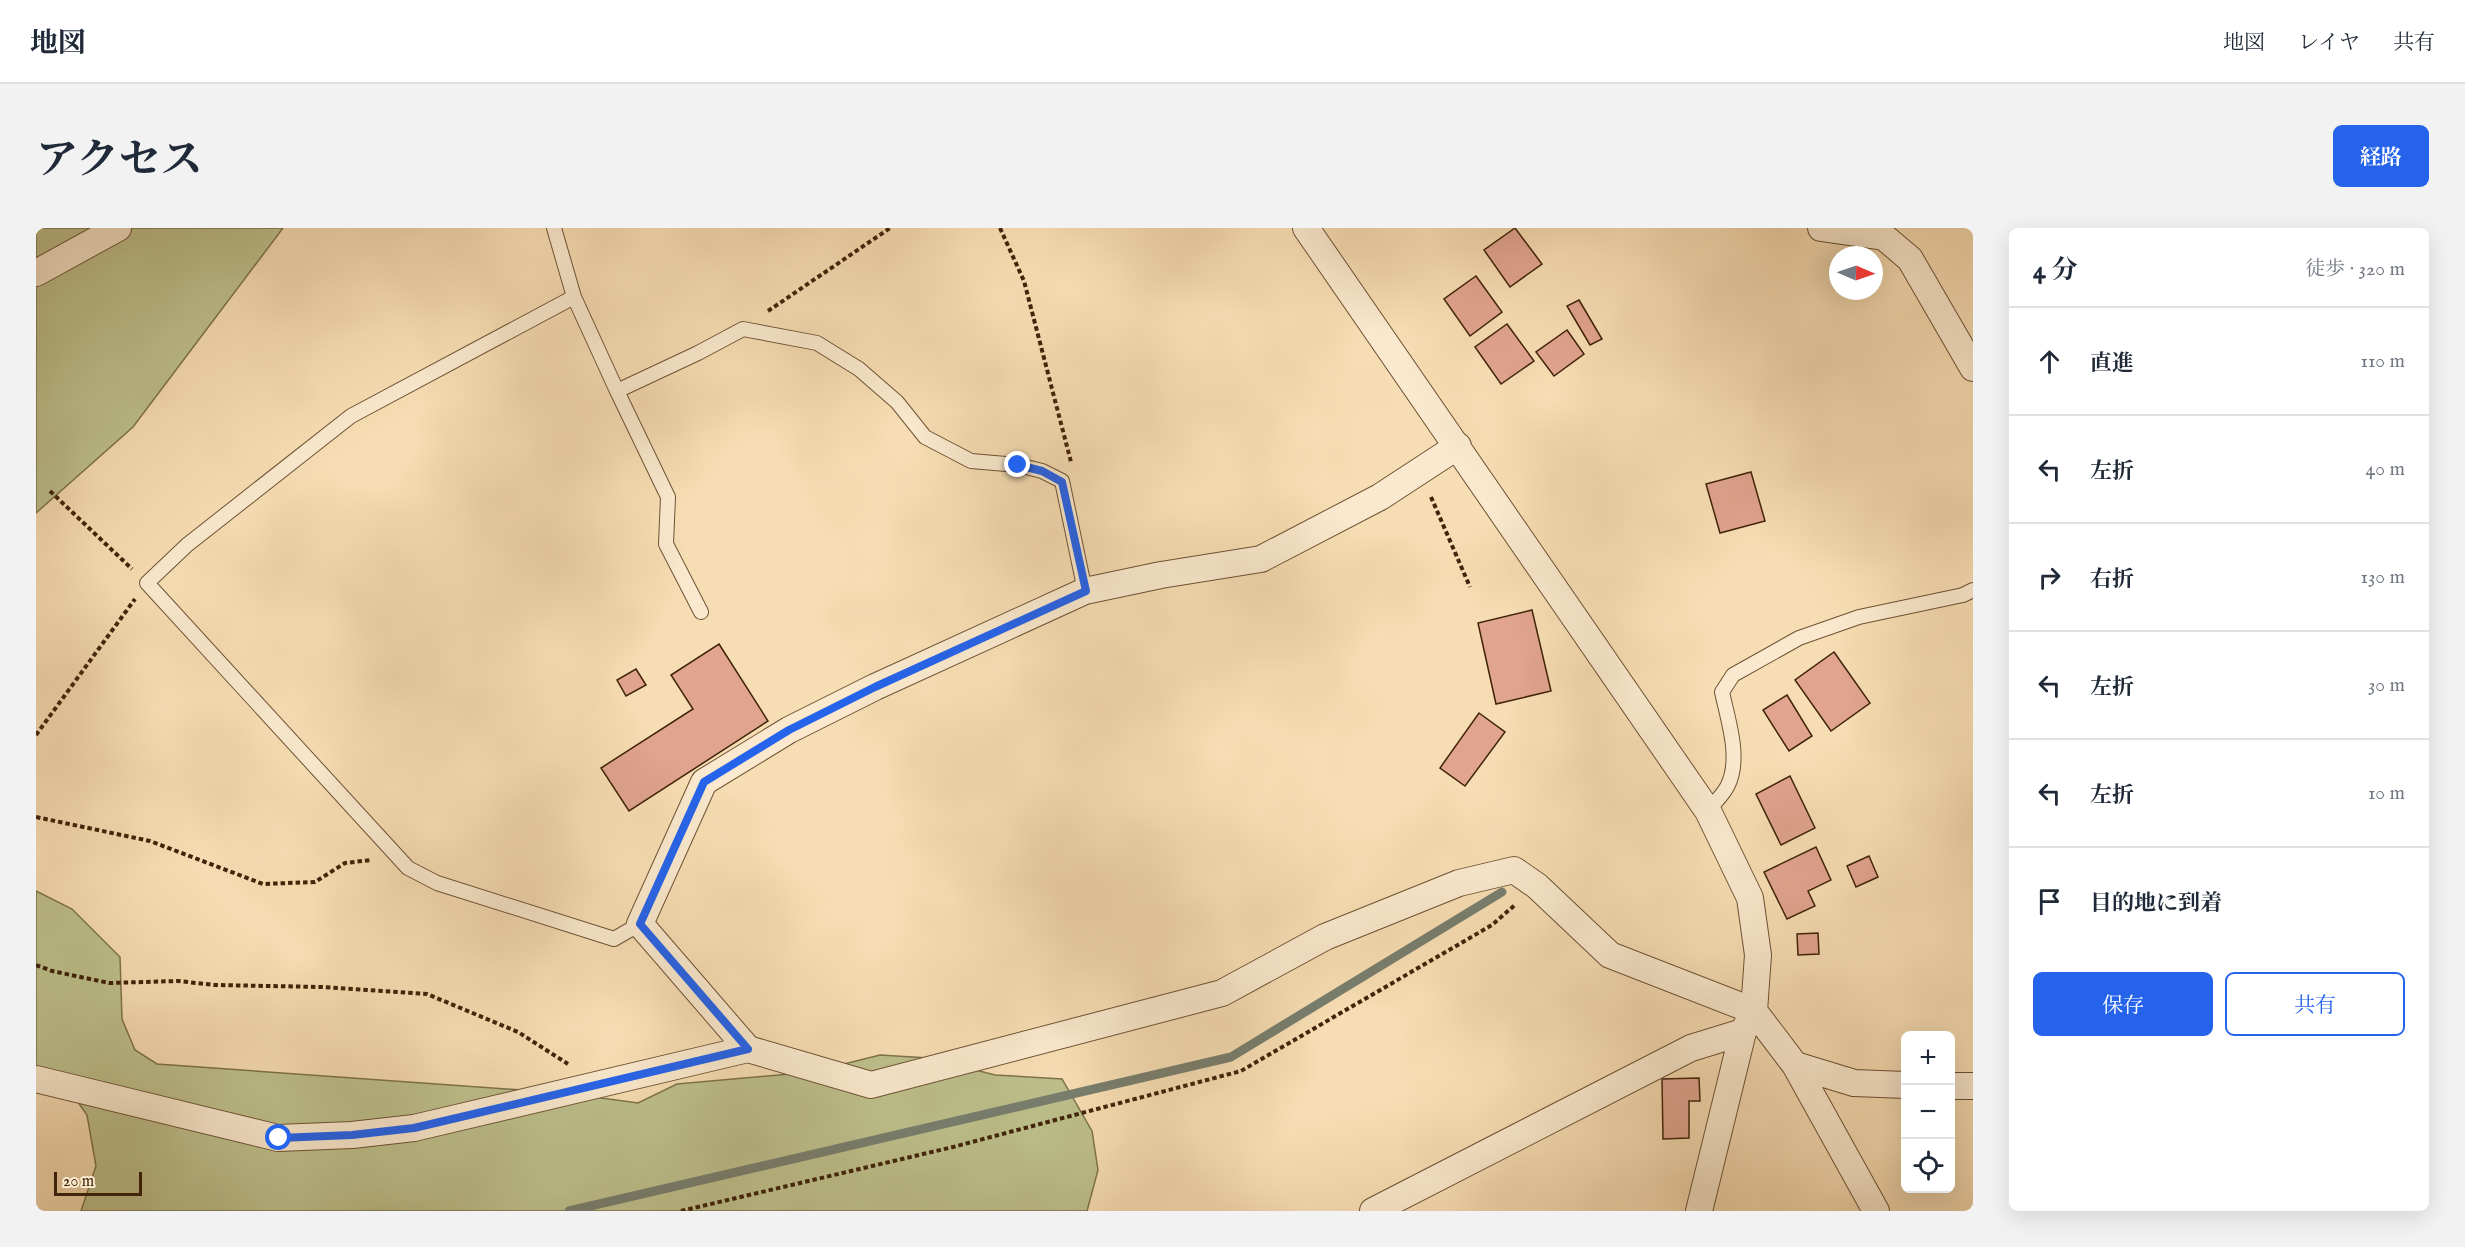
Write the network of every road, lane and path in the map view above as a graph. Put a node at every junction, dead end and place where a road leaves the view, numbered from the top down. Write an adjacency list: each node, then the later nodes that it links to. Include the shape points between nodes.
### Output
1 (97, 228): 8 (street)
2 (118, 228): 8 (street)
3 (554, 228): 10 (lane)
4 (890, 228): 11 (path)
5 (1000, 228): 15 (path, via 1024,281 1073,471)
6 (1306, 228): 14 (street)
7 (1821, 228): 12 (street, via 1884,237 1910,259)
8 (82, 248): 9 (street)
9 (36, 273)
10 (574, 297): 13 (lane); 18 (lane, via 351,416 188,545)
11 (743, 329): 13 (lane); 15 (lane, via 817,344 858,369 897,402 925,437 971,461 1018,465 1042,471)
12 (1973, 369)
13 (617, 391): 22 (lane, via 668,497 666,544)
14 (1458, 446): 17 (street); 24 (street)
15 (1062, 482): 21 (lane)
16 (50, 491): 18 (path)
17 (1380, 497): 19 (path, via 1430,495); 21 (street, via 1261,559)
18 (147, 583): 23 (path); 26 (lane)
19 (1470, 587)
20 (1973, 590): 24 (lane, via 1859,617 1799,638 1733,675 1722,692 1733,761 1728,785)
21 (1086, 591): 28 (street, via 789,730 704,782)
22 (701, 612)
23 (36, 735)
24 (1708, 811): 30 (street, via 1750,898 1758,955)
25 (36, 818): 26 (path, via 150,841 263,884 315,882 345,863)
26 (397, 856): 28 (lane, via 408,868 436,883 614,939)
27 (1537, 886): 30 (street, via 1610,955); 31 (street, via 1514,870 1459,883 1325,938 1222,993 871,1085); 38 (path, via 1492,925 1241,1071 953,1147)
28 (640, 924): 31 (street)
29 (36, 965): 34 (path, via 109,983 178,981 427,994 518,1032)
30 (1749, 1022): 32 (street); 39 (street); 40 (street)
31 (748, 1049): 34 (street)
32 (1795, 1065): 35 (street, via 1854,1083); 41 (street)
33 (36, 1079): 34 (street, via 279,1138 414,1128)
34 (602, 1085)
35 (1901, 1085)
36 (1955, 1086): 37 (street)
37 (1973, 1086)
38 (681, 1211)
39 (1373, 1211)
40 (1699, 1211)
41 (1876, 1211)

